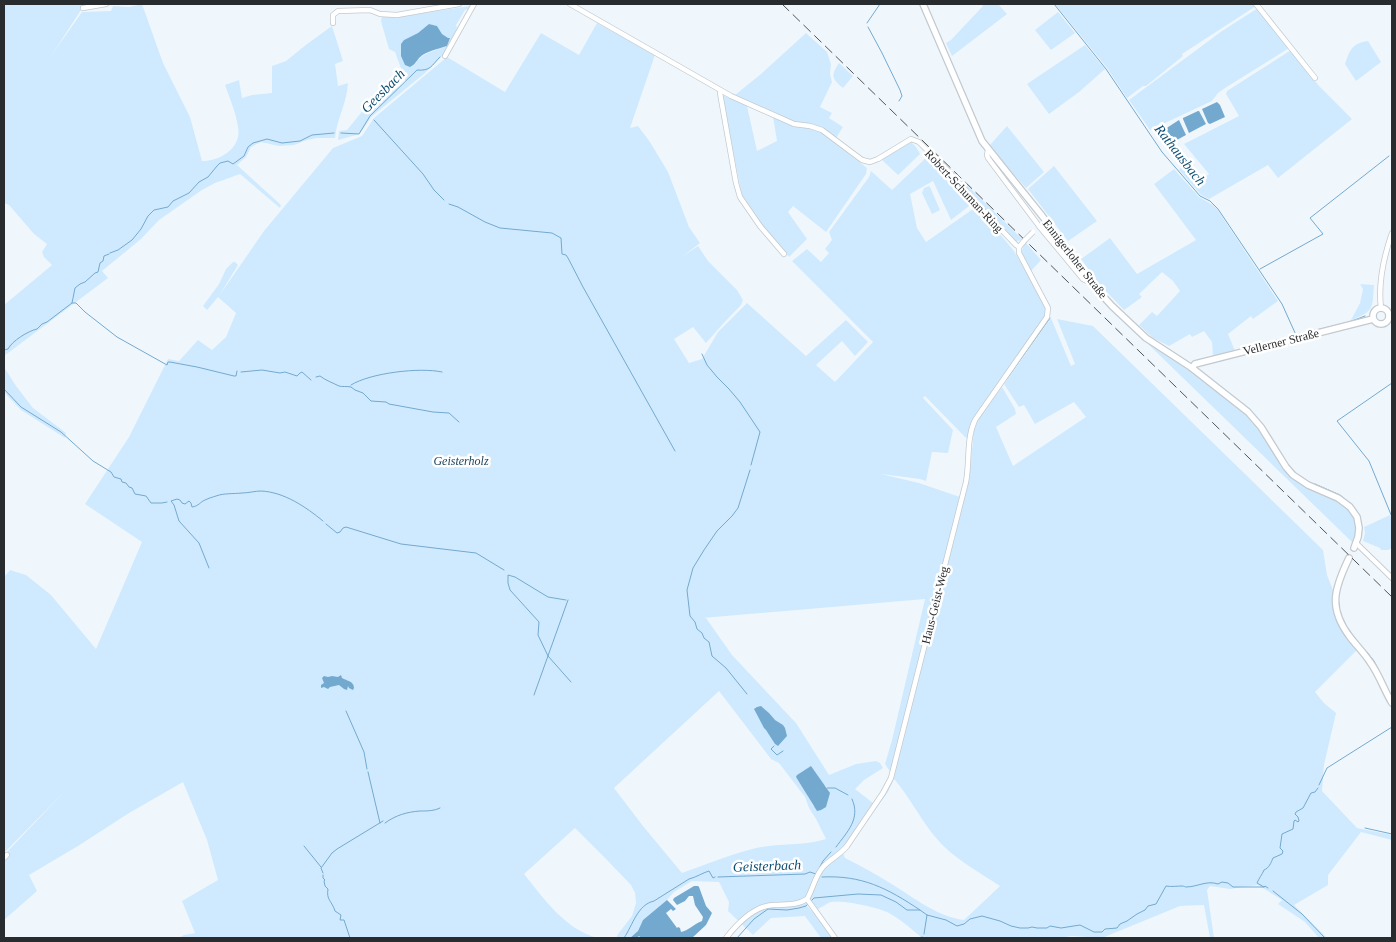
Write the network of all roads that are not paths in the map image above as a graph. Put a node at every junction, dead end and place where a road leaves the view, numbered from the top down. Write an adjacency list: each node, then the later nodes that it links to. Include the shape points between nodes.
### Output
1 (106, 4): 7 (street)
2 (459, 4): 8 (street, via 396,15 370,10 338,11 333,15)
3 (474, 4): 9 (street)
4 (570, 4): 11 (street, Robert-Schuman-Ring)
5 (923, 4): 12 (main road, Ennigerloher Straße, via 978,134)
6 (1256, 4): 10 (street)
7 (83, 8)
8 (333, 23)
9 (445, 56)
10 (1315, 78)
11 (721, 91): 15 (street, Robert-Schuman-Ring, via 794,124 822,130 862,160 878,159 911,139 919,142); 16 (street, via 740,197)
12 (988, 150): 13 (street, via 988,158); 17 (main road, Ennigerloher Straße, via 1043,217)
13 (1038, 226): 15 (street, bridge); 17 (street, via 1083,279)
14 (1392, 233): 18 (street, via 1382,271)
15 (1019, 247): 26 (street, Haus-Geist-Weg, via 1019,253 1048,308 1047,317 972,428 966,482 891,778 847,846 819,873)
16 (784, 254)
17 (1090, 282): 21 (main road, Ennigerloher Straße, via 1138,332)
18 (1381, 308): 19 (main road); 20 (main road, via 1374,311)
19 (1391, 314): 20 (main road, via 1382,325)
20 (1373, 318): 21 (main road, Vellerner Straße, via 1195,364)
21 (1192, 368): 22 (main road, Ennigerloher Straße, via 1254,418 1293,475 1350,507 1359,528)
22 (1355, 545): 24 (street)
23 (1348, 558): 25 (main road, via 1337,586 1337,610 1344,628 1371,663)
24 (1392, 578)
25 (1392, 703)
26 (809, 901): 27 (street, via 759,909); 28 (street)
27 (726, 938)
28 (835, 938)

